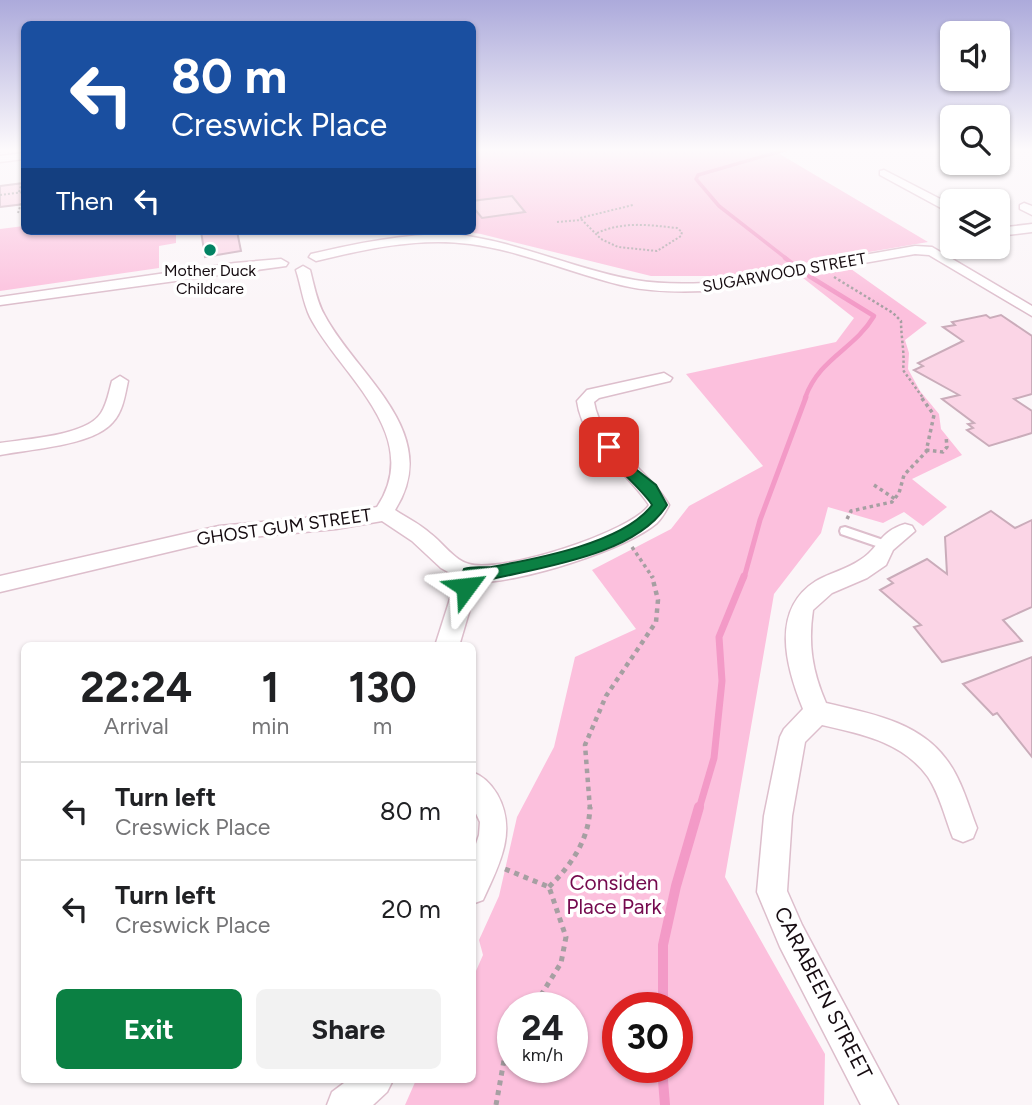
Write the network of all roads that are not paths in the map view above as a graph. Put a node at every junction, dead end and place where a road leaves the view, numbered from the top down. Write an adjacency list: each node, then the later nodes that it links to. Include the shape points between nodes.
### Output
1 (1032, 228): 2 (street)
2 (1010, 231)
3 (940, 248): 4 (street, SUGARWOOD STREET)
4 (932, 251): 5 (street, SUGARWOOD STREET, via 682,288 626,283 454,238 408,241); 7 (street)
5 (300, 260): 6 (street, SUGARWOOD STREET); 11 (street, GHOST GUM STREET, via 317,316 390,417 401,466 393,498)
6 (0, 301)
7 (1032, 312)
8 (664, 378): 14 (street, via 593,394 585,401 584,411 609,447 650,489 659,505 650,518 578,552)
9 (120, 381): 10 (street, via 107,420 93,429)
10 (0, 449)
11 (384, 512): 14 (street); 15 (street, GHOST GUM STREET, via 346,521 219,533)
12 (845, 531): 13 (lane)
13 (895, 538): 17 (street, via 879,559 824,587 802,606 797,664)
14 (469, 574): 16 (street)
15 (0, 584)
16 (448, 642)
17 (817, 712): 19 (street, via 895,734 919,748 937,769); 23 (street, CARABEEN STREET, via 793,737 778,816 772,892)
18 (476, 790): 20 (street, via 496,823)
19 (963, 828)
20 (476, 881)
21 (371, 1083): 22 (street)
22 (345, 1105)
23 (880, 1105)

